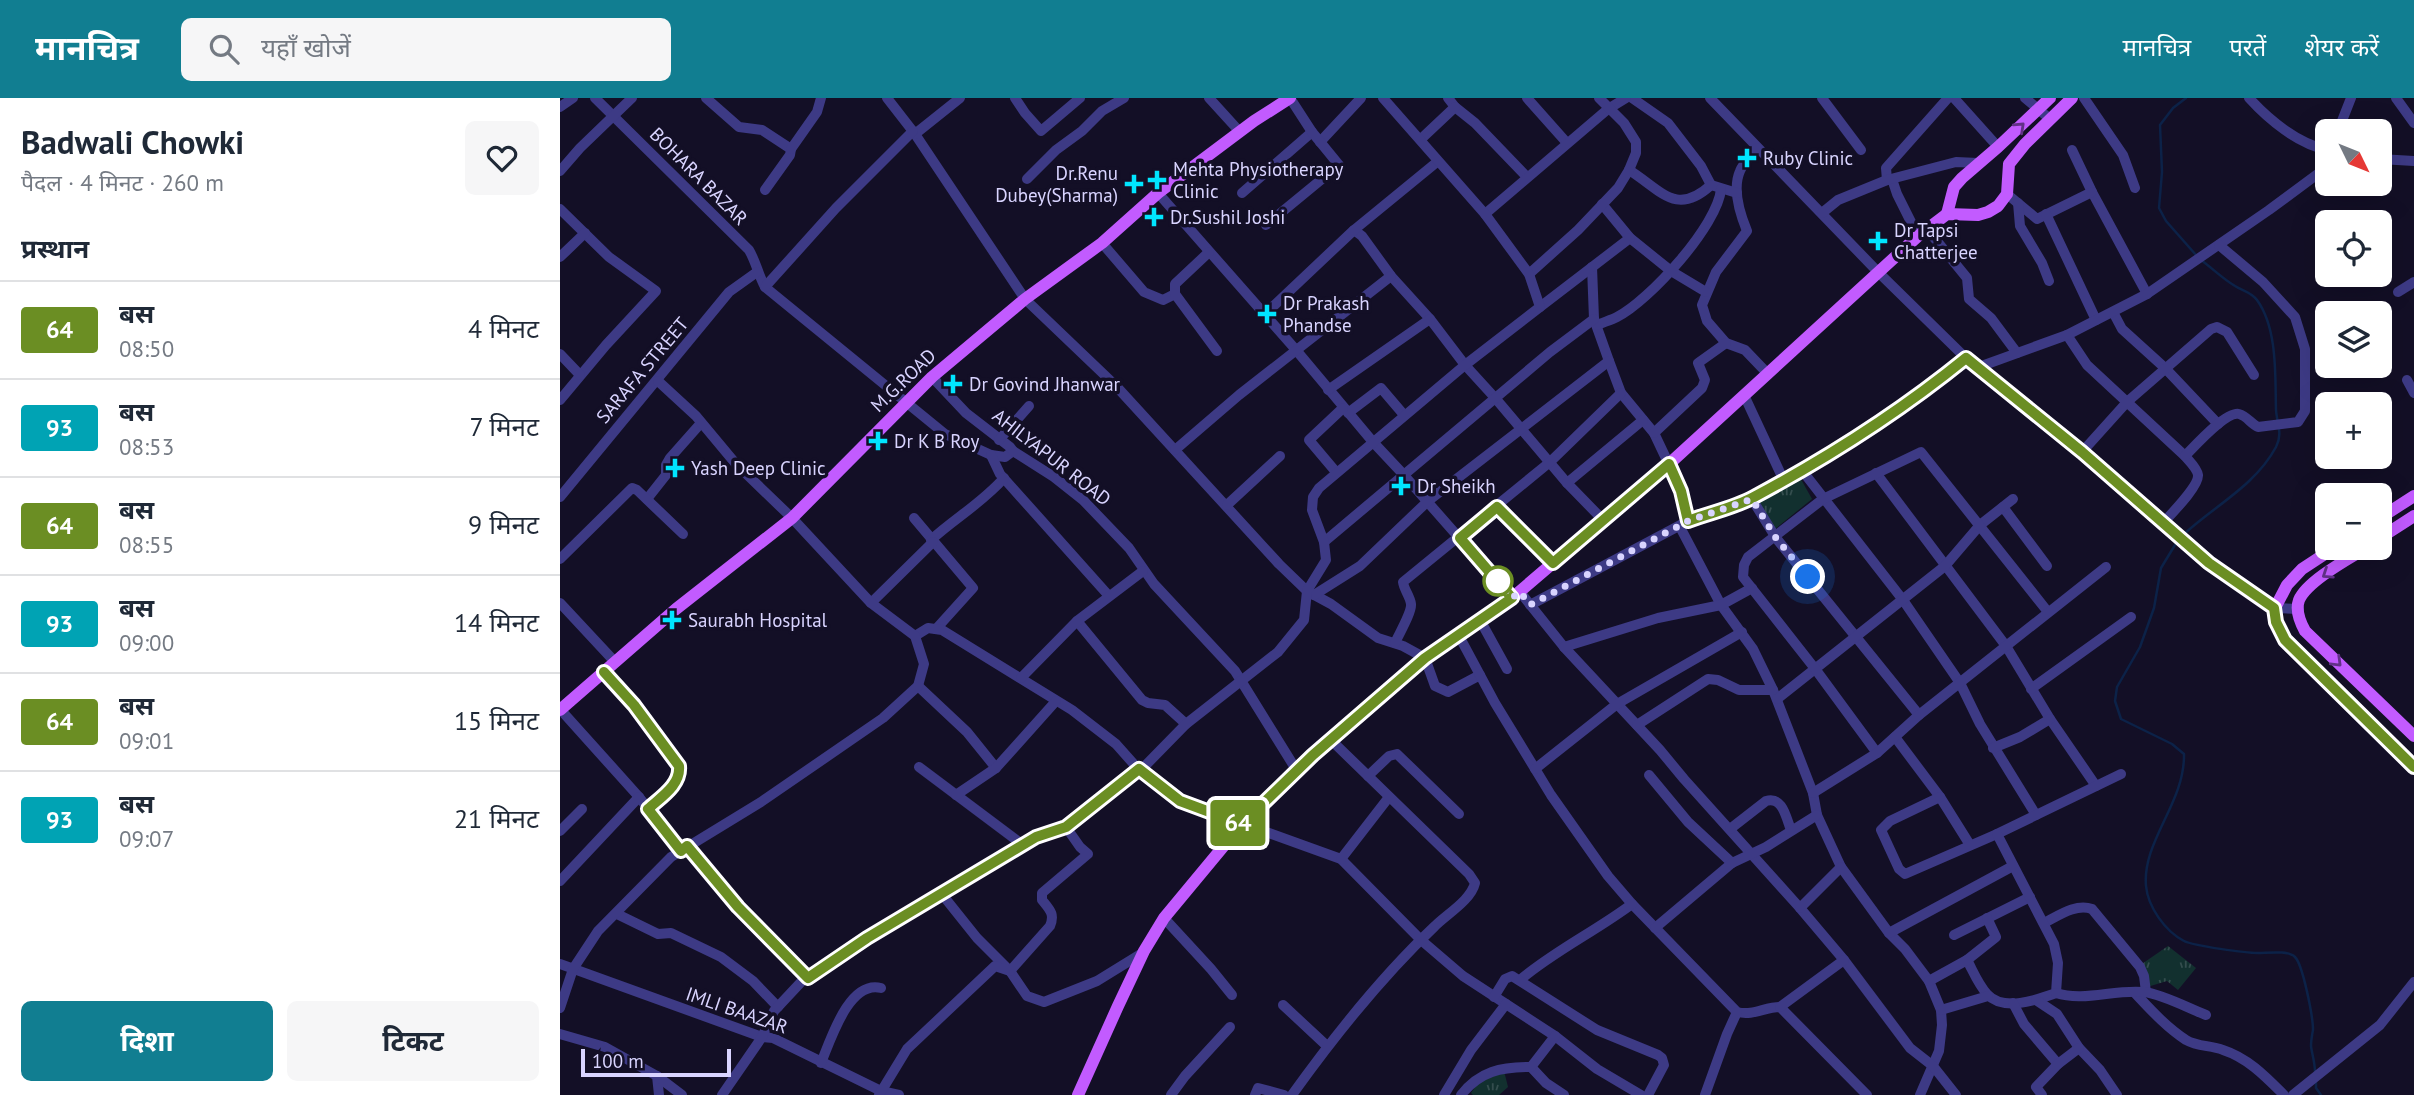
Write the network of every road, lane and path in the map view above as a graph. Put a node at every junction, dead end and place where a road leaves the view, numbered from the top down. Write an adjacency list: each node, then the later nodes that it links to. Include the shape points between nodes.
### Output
1 (573, 98): 31 (street)
2 (595, 98): 34 (street, BOHARA BAZAR)
3 (632, 98): 34 (street)
4 (706, 98): 47 (street, via 739,127 762,130)
5 (821, 98): 47 (street, via 817,112)
6 (887, 98): 40 (street)
7 (960, 98): 40 (street)
8 (1015, 98): 9 (street, via 1041,131)
9 (1079, 98)
10 (1124, 98): 58 (street, via 1102,111)
11 (1209, 98): 38 (street)
12 (1290, 98): 38 (main road, M.G.ROAD); 39 (street)
13 (1361, 98): 42 (street)
14 (1382, 98): 41 (street)
15 (1527, 98): 43 (street)
16 (1599, 98): 32 (street)
17 (1626, 98): 32 (street)
18 (1632, 98): 60 (street, via 1668,123)
19 (1710, 98): 46 (street)
20 (1822, 98): 48 (street)
21 (1948, 98): 59 (street, via 1886,168)
22 (1954, 98): 45 (street)
23 (2025, 98): 33 (street)
24 (2050, 98): 33 (main road)
25 (2072, 98): 35 (main road)
26 (2084, 98): 61 (street, via 2123,155)
27 (2249, 98): 44 (street, via 2264,115)
28 (2351, 98): 36 (street)
29 (2396, 98): 37 (street)
30 (1452, 103): 41 (street); 57 (street)
31 (560, 107)
32 (1608, 109): 43 (street); 54 (street, via 1636,142)
33 (2038, 110): 35 (street); 45 (main road, one-way to 33)
34 (614, 116): 55 (street); 87 (street, BOHARA BAZAR, via 749,250)
35 (2050, 119): 67 (main road, via 2009,164)
36 (2343, 119)
37 (2414, 122)
38 (1240, 132): 64 (main road, M.G.ROAD)
39 (1312, 132): 42 (street); 65 (street)
40 (914, 133): 92 (street, via 836,208); 97 (street)
41 (1421, 139): 52 (street)
42 (1320, 142): 75 (street, via 1339,165)
43 (1567, 143): 57 (street)
44 (2315, 145)
45 (1998, 147): 53 (main road)
46 (1757, 148): 66 (street, via 1740,170); 71 (street)
47 (791, 149): 62 (street)
48 (1861, 150)
49 (2072, 150): 63 (street)
50 (2392, 160): 51 (street)
51 (2414, 161)
52 (1437, 162): 72 (street); 76 (street)
53 (1978, 163): 59 (street, via 1956,162); 74 (main road, via 1954,187)
54 (1629, 170): 60 (street, via 1678,202); 69 (street)
55 (560, 171)
56 (2315, 176): 81 (street)
57 (1527, 177): 72 (street)
58 (1027, 179)
59 (1890, 179): 71 (street, via 1839,200); 77 (street)
60 (1716, 187): 66 (street); 85 (street, via 1715,211)
61 (2135, 188)
62 (765, 190)
63 (2092, 192): 73 (street); 96 (street)
64 (1158, 193): 80 (main road, M.G.ROAD); 82 (street)
65 (1242, 193)
66 (1737, 193): 93 (street, via 1747,231)
67 (2007, 194): 68 (street); 74 (main road, via 1988,212)
68 (2018, 203): 73 (street, via 2037,219); 90 (street, via 2020,226)
69 (1602, 204): 79 (street); 88 (street)
70 (560, 209): 78 (street)
71 (1822, 213): 86 (street)
72 (1485, 214): 88 (street)
73 (2046, 214): 102 (street)
74 (1947, 215): 77 (main road)
75 (1266, 225)
76 (1354, 230): 89 (street); 100 (street)
77 (1922, 232): 86 (main road); 108 (street, via 1967,278 1969,299)
78 (585, 233): 83 (street); 116 (street, via 656,291)
79 (1630, 238): 84 (street); 85 (street)
80 (1102, 243): 95 (street, via 1144,292 1163,300); 97 (main road, M.G.ROAD)
81 (2216, 247): 96 (street); 134 (street, via 2263,282 2295,317 2305,349 2302,418 2296,423 2253,426 2238,414)
82 (1209, 252): 95 (street, via 1175,284); 100 (street)
83 (560, 257)
84 (1592, 267): 98 (street); 103 (street)
85 (1671, 271): 93 (street); 103 (street, via 1618,317)
86 (1877, 271): 110 (street); 115 (main road)
87 (757, 272): 92 (street, BOHARA BAZAR); 120 (street, SARAFA STREET, via 729,292)
88 (1529, 274): 98 (street)
89 (1391, 276): 101 (street); 106 (street)
90 (2049, 281)
91 (2414, 282): 94 (street)
92 (765, 286): 127 (street)
93 (1706, 292): 105 (street, via 1702,305 1707,321)
94 (2398, 292)
95 (1175, 294): 107 (street)
96 (2147, 294): 99 (street)
97 (1025, 299): 118 (main road, M.G.ROAD); 139 (street)
98 (1540, 307): 112 (street)
99 (2112, 312): 102 (street); 114 (street, via 2122,330)
100 (1265, 314): 106 (street)
101 (1430, 319): 112 (street); 121 (street)
102 (2096, 320): 104 (street)
103 (1595, 322): 111 (street); 125 (street, via 1550,352)
104 (2067, 334): 108 (street); 128 (street, via 2087,365)
105 (1726, 343): 115 (street, via 1745,350); 136 (street, via 1698,363 1705,380 1702,388)
106 (1296, 350): 121 (street); 139 (street)
107 (1217, 351)
108 (2017, 353): 113 (street)
109 (560, 354): 116 (street)
110 (1966, 358): 113 (street); 147 (street, via 1883,419)
111 (1609, 361): 122 (street); 135 (street)
112 (1465, 365): 125 (street); 131 (street)
113 (1976, 368): 141 (street)
114 (2165, 368): 117 (street, via 2217,327 2227,332); 128 (street); 134 (street)
115 (1768, 374): 124 (main road)
116 (580, 375): 126 (street)
117 (2254, 375)
118 (932, 377): 127 (main road, M.G.ROAD); 137 (street, AHILYAPUR ROAD)
119 (2407, 380): 123 (street)
120 (658, 381): 133 (street); 155 (street, SARAFA STREET)
121 (1328, 390): 130 (street)
122 (1622, 393): 132 (street); 145 (street)
123 (2414, 393)
124 (1744, 396): 146 (main road); 152 (street)
125 (1496, 398): 135 (street); 150 (street)
126 (560, 400)
127 (908, 401): 142 (street, via 945,434); 166 (main road, M.G.ROAD)
128 (2127, 402): 141 (street); 144 (street)
129 (1029, 406): 137 (street)
130 (1346, 410): 131 (street, via 1381,388); 138 (street); 148 (street, via 1309,440)
131 (1405, 415): 138 (street)
132 (1643, 420): 136 (street); 153 (street)
133 (701, 423): 156 (street, via 670,458 666,475); 166 (street)
134 (2218, 424): 144 (street)
135 (1521, 429): 145 (street); 160 (street)
136 (1654, 433): 146 (street)
137 (999, 440): 140 (street, AHILYAPUR ROAD)
138 (1373, 442): 148 (street); 150 (street)
139 (1175, 450): 161 (street)
140 (1013, 451): 142 (street, via 1005,457); 185 (street, AHILYAPUR ROAD, via 1083,500 1129,548)
141 (2082, 452): 169 (street)
142 (991, 456): 151 (street)
143 (1280, 456): 161 (street)
144 (2185, 456): 169 (street, via 2198,480)
145 (1550, 462): 153 (street); 162 (street)
146 (1669, 464): 168 (main road); 170 (street, via 1681,491)
147 (1801, 469): 152 (street); 158 (street)
148 (1336, 472): 177 (street, via 1313,497 1312,510)
149 (1876, 473): 158 (street); 171 (street, via 1921,452); 182 (street)
150 (1404, 474): 160 (street); 177 (street)
151 (1004, 478): 176 (street); 189 (street)
152 (1784, 481): 157 (street)
153 (1567, 484): 168 (street)
154 (2414, 496): 164 (main road)
155 (560, 497)
156 (647, 499): 173 (street); 178 (street, via 634,488 629,490)
157 (1752, 499): 170 (street); 175 (street)
158 (1823, 499): 175 (street); 190 (street)
159 (2013, 499): 163 (street)
160 (1428, 501): 174 (street); 187 (street, via 1360,566)
161 (1227, 505): 187 (street)
162 (1497, 507): 174 (street); 181 (street)
163 (2003, 507): 171 (street); 183 (street)
164 (2392, 510)
165 (2414, 516): 172 (main road)
166 (792, 518): 192 (street); 210 (main road, M.G.ROAD)
167 (914, 518): 176 (street)
168 (1603, 520): 181 (main road)
169 (2164, 522): 195 (street, via 2209,563)
170 (1684, 524): 193 (street); 194 (street)
171 (1980, 525): 182 (street); 197 (street)
172 (2392, 530)
173 (683, 534)
174 (1460, 538): 188 (street); 206 (street, via 1404,582 1411,609)
175 (1776, 538): 186 (street, via 1748,557 1744,565 1743,577); 205 (street)
176 (932, 541): 192 (street); 201 (street, via 972,588)
177 (1324, 542): 187 (street, via 1326,560)
178 (560, 559)
179 (2316, 560): 195 (main road, via 2287,584)
180 (2348, 560): 196 (main road, one-way to 196, via 2309,586)
181 (1553, 563): 188 (main road)
182 (1945, 566): 190 (street); 208 (street)
183 (2047, 566)
184 (2106, 566): 197 (street)
185 (1143, 571): 189 (street); 216 (street, AHILYAPUR ROAD)
186 (1752, 588): 194 (street); 212 (street)
187 (1311, 593): 206 (street, via 1378,638); 216 (street, via 1297,630)
188 (1516, 595): 193 (street); 199 (main road)
189 (1109, 596): 200 (street)
190 (1903, 600): 205 (street); 217 (street)
191 (560, 603): 210 (street)
192 (871, 603): 204 (street)
193 (1530, 605): 207 (street)
194 (1721, 605): 202 (street); 207 (street)
195 (2274, 608): 196 (street); 233 (main road, via 2285,640)
196 (2298, 609): 228 (main road, one-way to 228, via 2305,631)
197 (2048, 612): 208 (street)
198 (2131, 617): 219 (street)
199 (1480, 620): 203 (main road); 211 (street)
200 (1077, 621): 215 (street); 226 (street, via 1142,700 1165,705)
201 (936, 629): 204 (street); 215 (street)
202 (1742, 632): 220 (street); 222 (street)
203 (1458, 634): 209 (main road); 214 (street)
204 (915, 636): 218 (street, via 924,664)
205 (1857, 636): 212 (street); 224 (street)
206 (1395, 643): 209 (street)
207 (1564, 646): 222 (street)
208 (2006, 646): 217 (street); 219 (street)
209 (1425, 658): 214 (street, via 1436,686 1448,692); 230 (main road)
210 (615, 663): 213 (main road, M.G.ROAD)
211 (1507, 669)
212 (1816, 670): 220 (street); 232 (street)
213 (604, 672): 223 (main road, M.G.ROAD); 248 (street, via 679,766 674,785)
214 (1480, 676): 236 (street)
215 (1021, 678): 221 (street)
216 (1240, 682): 226 (street); 238 (street, AHILYAPUR ROAD)
217 (1960, 683): 224 (street); 231 (street)
218 (918, 686): 235 (street, via 967,732); 261 (street, via 842,747)
219 (2031, 689): 225 (street)
220 (1775, 694): 227 (street, via 1739,690 1708,679); 243 (street)
221 (1056, 701): 235 (street); 237 (street, via 1116,744)
222 (1617, 704): 227 (street); 236 (street)
223 (560, 710): 245 (street)
224 (1919, 715): 229 (street)
225 (2050, 719): 231 (street); 242 (street)
226 (1186, 724): 237 (street)
227 (1637, 725): 255 (street)
228 (2414, 736)
229 (1895, 737): 232 (street); 247 (street)
230 (1331, 740): 238 (main road); 241 (street)
231 (1993, 748): 252 (street)
232 (1877, 752): 243 (street)
233 (2414, 767)
234 (919, 768): 244 (street)
235 (996, 768): 244 (street)
236 (1535, 769): 270 (street)
237 (1139, 770): 253 (street, via 1180,801); 254 (street)
238 (1297, 771): 253 (main road)
239 (2121, 774): 242 (street)
240 (1649, 775): 264 (street, via 1688,822)
241 (1368, 776): 246 (street); 250 (street, via 1397,754)
242 (2096, 786): 252 (street)
243 (1813, 793): 251 (street)
244 (956, 795): 259 (street)
245 (639, 797): 248 (street); 267 (street)
246 (1389, 797): 263 (street); 279 (street, via 1475,883 1470,894)
247 (1940, 797): 260 (street); 260 (street, via 1889,821 1881,830 1899,869 1912,872)
248 (648, 809): 261 (street)
249 (582, 810): 257 (street)
250 (1459, 814)
251 (1817, 815): 256 (street); 266 (street)
252 (2036, 816): 258 (street)
253 (1242, 824): 263 (street); 274 (main road)
254 (1066, 827): 259 (street); 285 (street, via 1088,854 1042,893 1054,918)
255 (1730, 829): 256 (street, via 1771,799 1783,809); 262 (street)
256 (1791, 830): 262 (street)
257 (560, 831)
258 (1997, 834): 260 (street); 265 (street)
259 (1023, 845): 268 (street)
260 (1970, 845)
261 (684, 849): 272 (street); 286 (street)
262 (1751, 852): 264 (street); 271 (street)
263 (1341, 859): 279 (street)
264 (1732, 863): 276 (street)
265 (2013, 866): 269 (street); 277 (street)
266 (1841, 867): 271 (street); 277 (street)
267 (560, 881)
268 (941, 893): 285 (street); 286 (street)
269 (2030, 897): 273 (street); 275 (street)
270 (1632, 904): 276 (street); 287 (street)
271 (1800, 908): 281 (street)
272 (617, 914): 284 (street, via 598,931); 303 (street, via 721,957)
273 (1987, 918): 278 (street); 282 (street, via 1996,937)
274 (1164, 919): 280 (main road); 294 (street)
275 (2044, 923): 292 (street, via 2072,909 2092,909 2140,967); 293 (street, via 2058,963)
276 (1655, 928): 306 (street)
277 (1889, 933): 288 (street)
278 (1954, 935)
279 (1420, 940): 296 (street); 313 (street)
280 (1144, 951): 285 (street, via 1097,981 1044,1002 1027,996); 326 (main road)
281 (1844, 960): 304 (street); 317 (street, via 1910,1048)
282 (1967, 960): 288 (street); 295 (street)
283 (560, 964): 284 (street, IMLI BAAZAR)
284 (573, 969): 302 (street); 312 (street, IMLI BAAZAR)
285 (1010, 971): 320 (street, via 995,967 907,1049)
286 (808, 978): 303 (street)
287 (1520, 980): 296 (street, via 1508,976); 335 (street, via 1597,1030 1662,1058 1664,1065)
288 (1929, 981): 305 (street)
289 (2414, 982): 342 (street, via 2379,1025)
290 (881, 988): 315 (street, via 865,987 852,998)
291 (2134, 992): 292 (street); 297 (street); 341 (street, via 2187,1040 2244,1060)
292 (2146, 992): 308 (street)
293 (2056, 993): 297 (street); 298 (street)
294 (1232, 995)
295 (1988, 996): 299 (street); 305 (street)
296 (1494, 997): 301 (street)
297 (2070, 998): 307 (street)
298 (2036, 1000): 299 (street); 307 (street)
299 (2013, 1003): 316 (street, via 2024,1024)
300 (1283, 1004): 313 (street)
301 (1506, 1004): 311 (street); 331 (street)
302 (560, 1007)
303 (778, 1007): 312 (street)
304 (1780, 1007): 306 (street); 337 (street)
305 (1941, 1010): 317 (street, via 1939,1051)
306 (1737, 1012): 336 (street)
307 (2057, 1014): 314 (street)
308 (2206, 1015)
309 (1230, 1027): 327 (street)
310 (560, 1034): 319 (street, via 606,1047)
311 (1555, 1036): 318 (street); 334 (street)
312 (762, 1037): 315 (street, IMLI BAAZAR, via 773,1038); 324 (street)
313 (1327, 1046): 330 (street)
314 (2079, 1048): 316 (street); 321 (street)
315 (821, 1063): 320 (street, IMLI BAAZAR)
316 (2058, 1064): 340 (street, via 2036,1087)
317 (1933, 1066): 338 (street); 339 (street)
318 (1531, 1067): 332 (street, via 1494,1069); 333 (street)
319 (657, 1076): 322 (street); 323 (street)
320 (880, 1093): 325 (street, IMLI BAAZAR)
321 (2112, 1093)
322 (659, 1095)
323 (682, 1095)
324 (722, 1095)
325 (898, 1095)
326 (1079, 1095)
327 (1171, 1095)
328 (1255, 1095): 329 (street, via 1258,1088)
329 (1284, 1095)
330 (1292, 1095)
331 (1444, 1095)
332 (1461, 1095)
333 (1564, 1095)
334 (1641, 1095)
335 (1648, 1095)
336 (1705, 1095)
337 (1867, 1095)
338 (1920, 1095)
339 (1956, 1095)
340 (2042, 1095)
341 (2284, 1095)
342 (2293, 1095)

